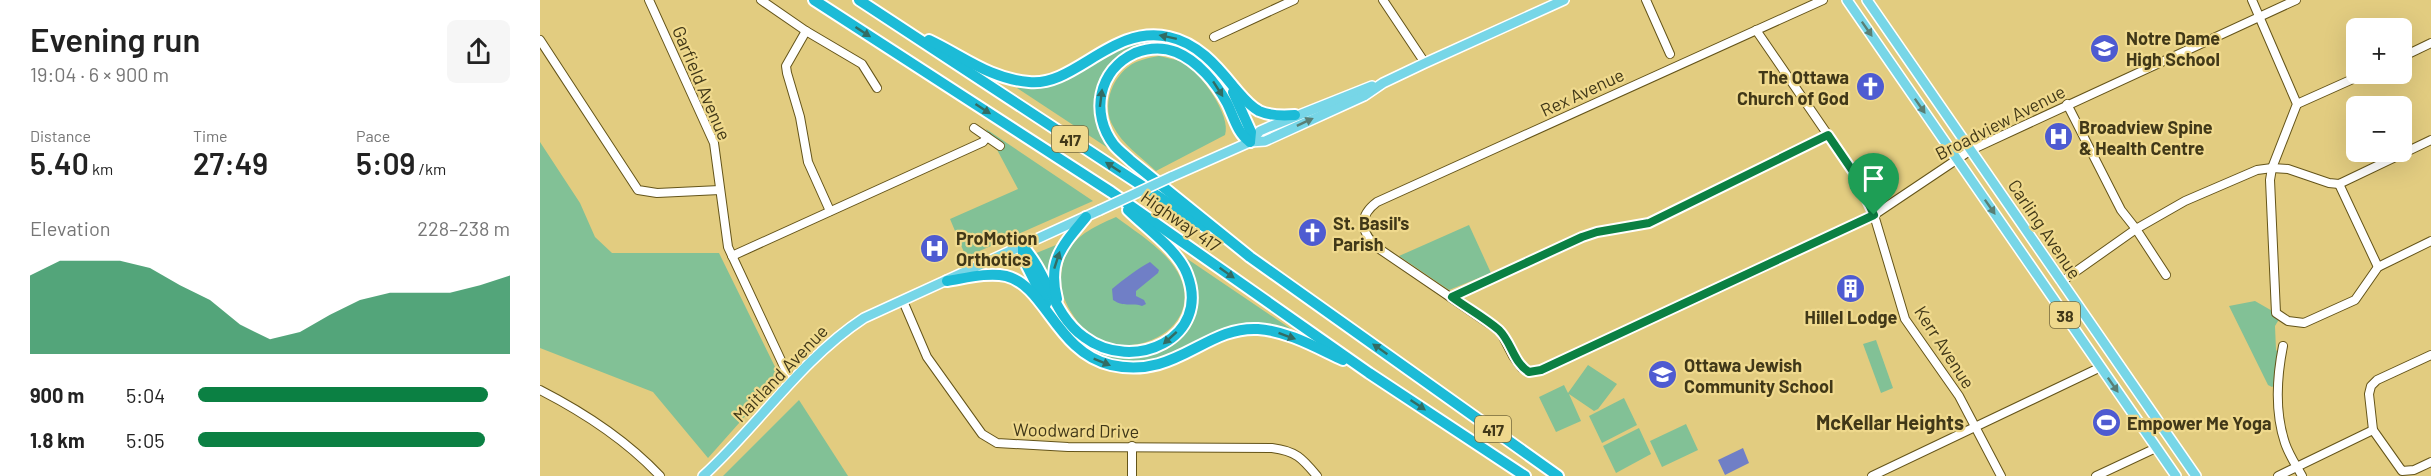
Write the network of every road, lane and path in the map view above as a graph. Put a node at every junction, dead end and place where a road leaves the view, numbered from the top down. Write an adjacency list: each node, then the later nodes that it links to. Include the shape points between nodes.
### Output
1 (650, 0): 41 (street, Garfield Avenue, via 714,143)
2 (761, 0): 17 (street)
3 (814, 0): 42 (highway, Highway 417 / 417, one-way to 42)
4 (859, 0): 15 (highway, 417)
5 (1294, 0): 18 (street)
6 (1383, 0): 23 (street)
7 (1564, 0): 23 (main road, Maitland Avenue)
8 (1646, 0): 22 (street)
9 (1823, 0): 16 (street, Rex Avenue)
10 (1847, 0): 38 (main road, Carling Avenue / 38, one-way to 38)
11 (1867, 0): 37 (main road, Carling Avenue / 38)
12 (2252, 0): 14 (street)
13 (2295, 0): 14 (street, Broadview Avenue)
14 (2259, 16): 28 (street, Broadview Avenue); 29 (street)
15 (890, 21): 24 (highway, one-way to 15, via 1188,43 1170,37 1140,36 1110,46 1069,72 1032,83 983,70); 50 (highway, 417, one-way to 15)
16 (1755, 30): 32 (street, Kerr Avenue); 55 (street, Rex Avenue, via 1368,209 1366,236)
17 (806, 31): 27 (street, via 862,64); 43 (street, via 786,66 786,73 800,117 808,162)
18 (1214, 37)
19 (540, 40): 41 (street, via 638,190)
20 (2431, 43): 21 (street)
21 (2412, 52)
22 (1670, 54)
23 (1425, 63): 26 (main road, Maitland Avenue)
24 (1217, 66): 30 (highway, via 1258,111); 35 (highway, via 1251,132)
25 (2346, 82): 29 (street)
26 (1383, 83): 30 (main road, Maitland Avenue); 35 (main road, Maitland Avenue, one-way to 26, via 1265,141 1364,96)
27 (877, 88)
28 (2067, 104): 37 (street, Broadview Avenue); 46 (street, via 2102,176)
29 (2298, 104): 39 (street)
30 (1295, 116): 35 (main road, Maitland Avenue, via 1260,131)
31 (974, 128): 33 (street)
32 (1828, 135): 44 (street, Kerr Avenue, via 1854,173); 55 (street, via 1649,223 1582,237)
33 (987, 137): 36 (street); 43 (street)
34 (2431, 140): 40 (street)
35 (1250, 142): 45 (main road, Maitland Avenue, bridge); 50 (highway, one-way to 35, via 1115,146 1100,110 1104,81 1126,57 1140,51 1174,51 1212,80 1242,136)
36 (1000, 146)
37 (1971, 150): 38 (street, Broadview Avenue); 54 (main road, Carling Avenue / 38)
38 (1957, 159): 44 (street, Broadview Avenue); 61 (main road, Carling Avenue / 38, one-way to 61)
39 (2272, 168): 40 (street); 46 (street, via 2185,201); 51 (street, via 2276,313 2288,321 2304,323 2355,300)
40 (2339, 184): 51 (street)
41 (720, 190): 49 (street, Garfield Avenue)
42 (1111, 192): 57 (highway, one-way to 57, via 1175,255 1187,273 1191,295 1183,326 1165,344 1144,352 1125,352 1107,349 1085,338); 62 (highway, Highway 417 / 417, one-way to 62)
43 (830, 212): 49 (street)
44 (1874, 215): 55 (street, Broadview Avenue, via 1529,372 1513,356 1500,331); 65 (street, Kerr Avenue, via 1905,320)
45 (1086, 217): 48 (main road, Maitland Avenue); 57 (highway, one-way to 45, via 1053,282 1054,265 1062,246)
46 (2136, 229): 52 (street); 54 (street)
47 (2431, 241): 51 (street)
48 (1023, 247): 53 (main road, Maitland Avenue); 57 (highway); 58 (highway, via 1023,258)
49 (732, 256): 63 (street, Garfield Avenue)
50 (1250, 257): 76 (highway, 417, one-way to 50)
51 (2378, 267)
52 (2166, 275)
53 (948, 281): 56 (main road, Maitland Avenue); 58 (highway, via 1001,275 1014,278)
54 (2061, 282): 81 (main road, Carling Avenue / 38)
55 (1452, 297)
56 (903, 300): 63 (main road, Maitland Avenue, via 844,331); 67 (street, Woodward Drive, via 927,357 982,434 997,443 1011,445)
57 (1060, 311)
58 (1057, 326): 62 (highway, one-way to 62, via 1088,356 1120,367 1160,365 1224,335 1257,329 1275,331)
59 (2283, 346): 70 (street, via 2280,412 2285,443)
60 (2431, 355): 66 (street, via 2371,386)
61 (2101, 367): 65 (street); 68 (main road, Carling Avenue / 38, one-way to 68)
62 (1370, 373): 75 (highway, Highway 417 / 417, one-way to 75)
63 (793, 379): 72 (main road, Maitland Avenue)
64 (540, 390): 71 (street, via 612,435)
65 (1977, 428): 77 (street); 78 (street, Kerr Avenue)
66 (2373, 430): 69 (street, via 2402,471); 70 (street)
67 (1132, 446): 73 (street); 74 (street, Woodward Drive, via 1290,450)
68 (2156, 448): 79 (street); 80 (main road, Carling Avenue / 38)
69 (2431, 462)
70 (2296, 465): 82 (street); 83 (street)
71 (660, 476)
72 (703, 476)
73 (1132, 476)
74 (1317, 476)
75 (1525, 476)
76 (1558, 476)
77 (1872, 476)
78 (2001, 476)
79 (2096, 476)
80 (2176, 476)
81 (2196, 476)
82 (2278, 476)
83 (2302, 476)

